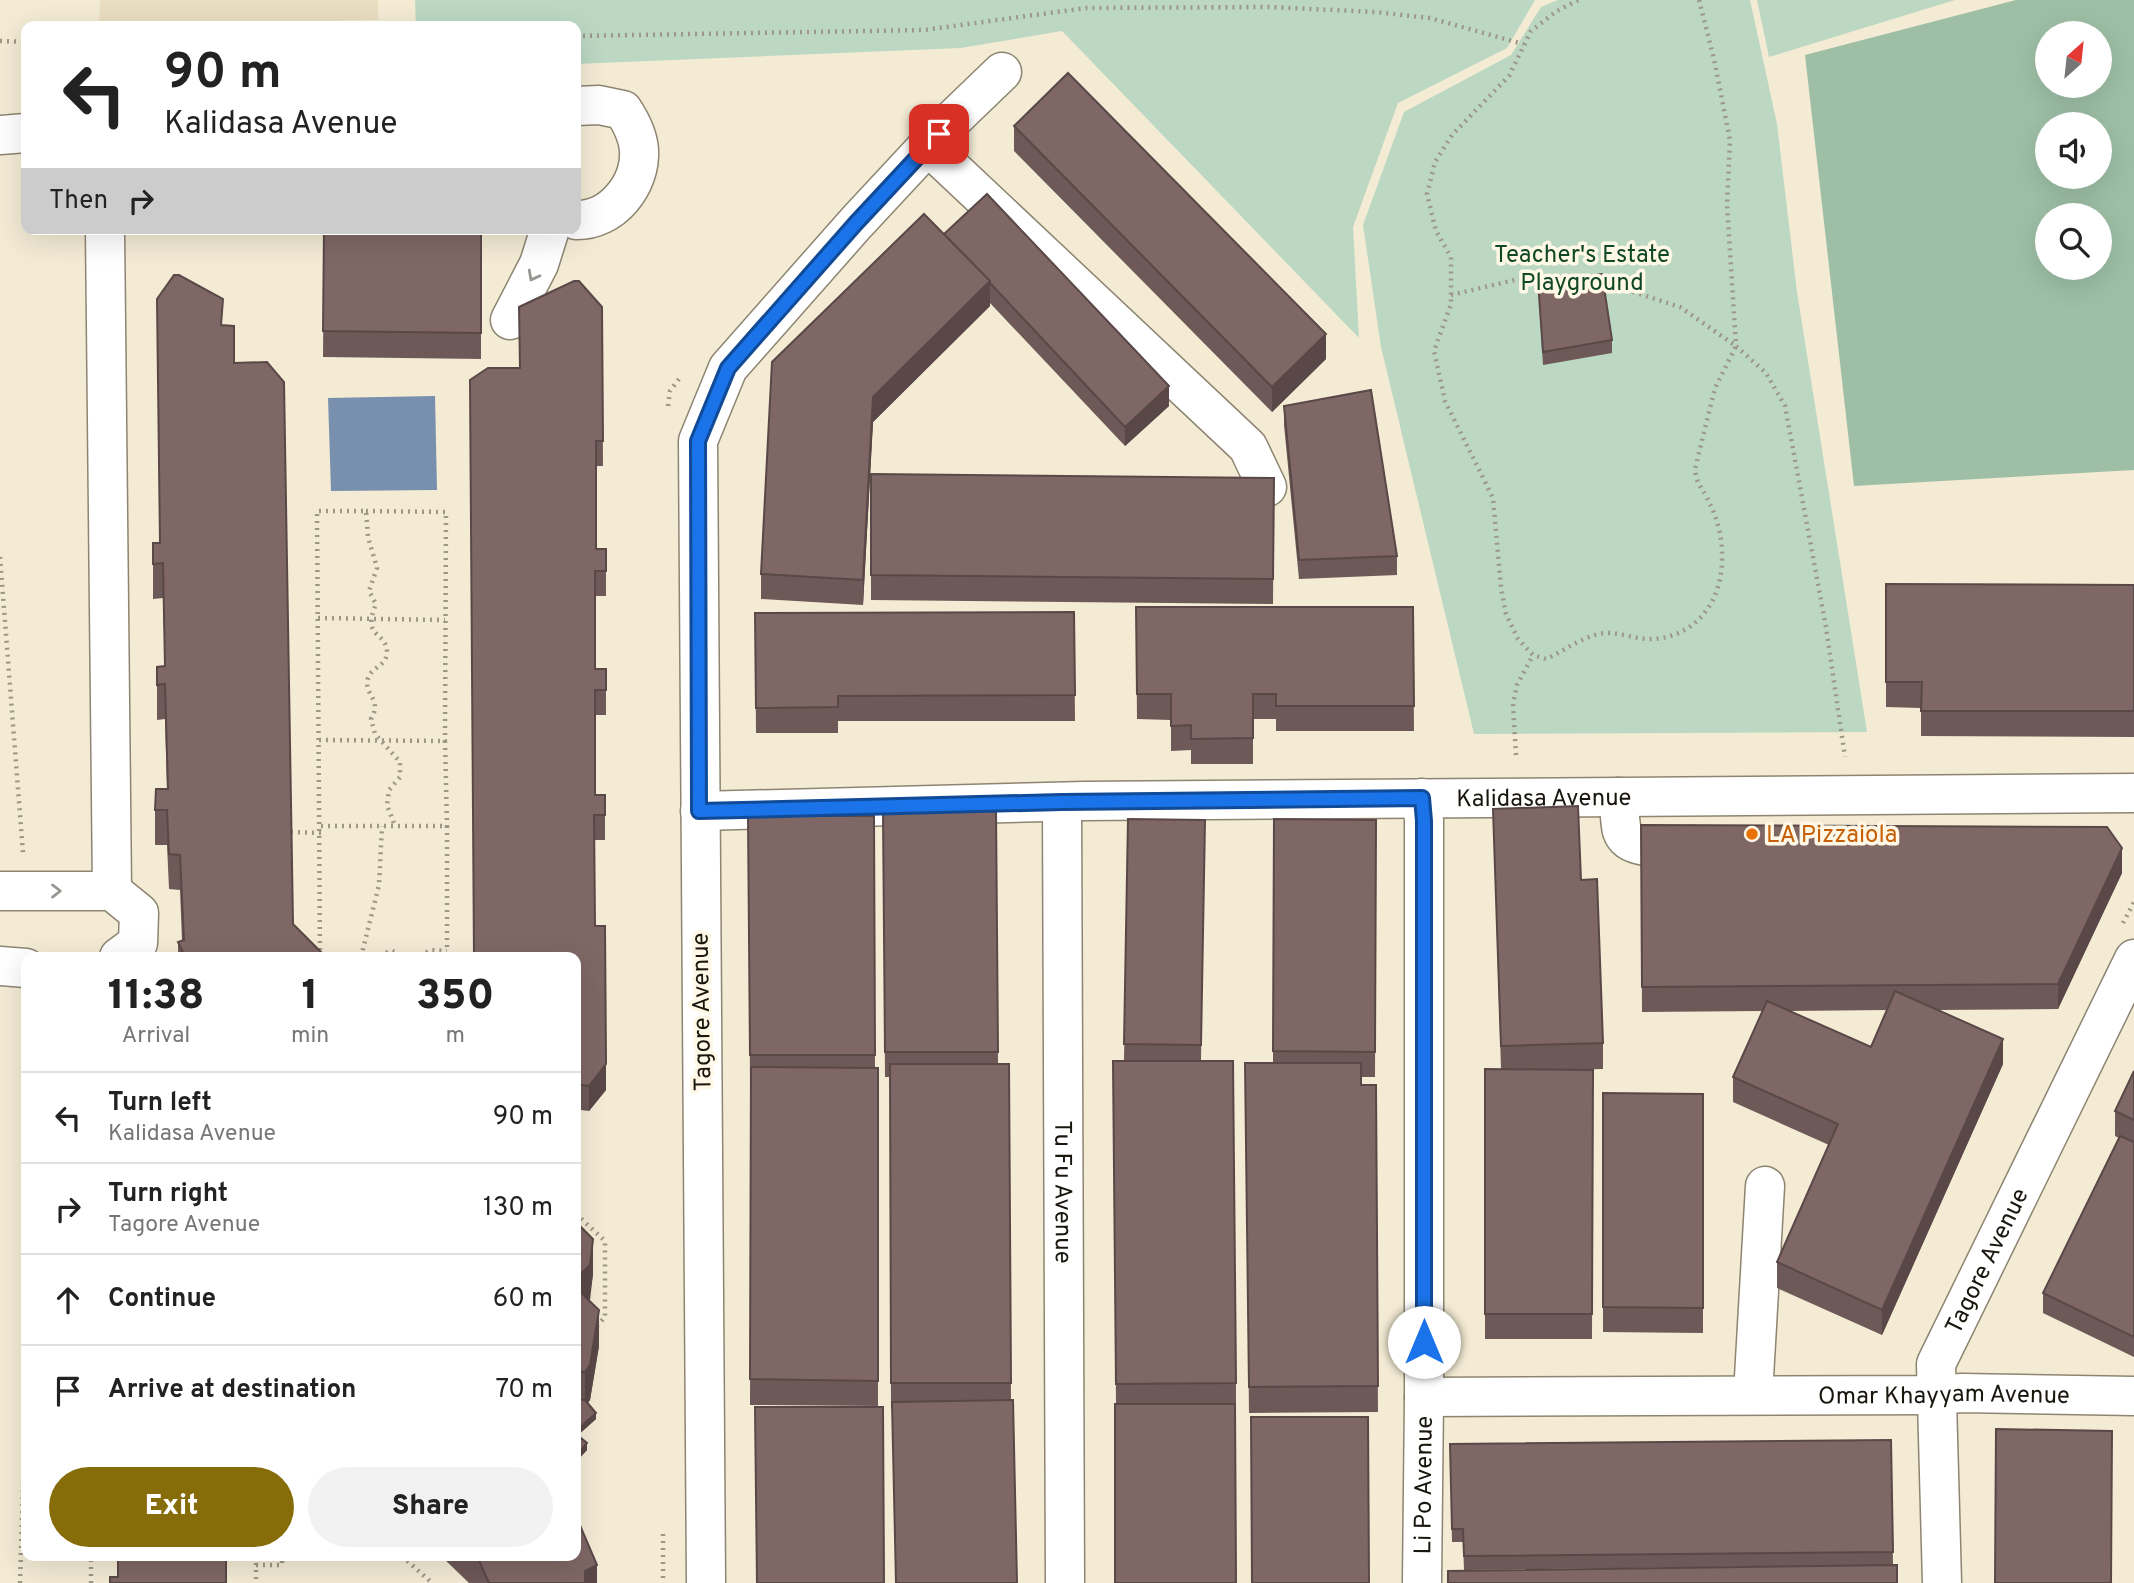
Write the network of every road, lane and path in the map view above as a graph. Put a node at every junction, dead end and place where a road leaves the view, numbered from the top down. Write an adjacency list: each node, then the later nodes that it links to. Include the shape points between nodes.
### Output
1 (1578, 0): 6 (path, via 1543,21)
2 (1699, 0): 19 (path, via 1730,140 1727,204)
3 (581, 36): 6 (path, via 924,30 1086,8 1269,6 1430,18)
4 (0, 41): 5 (path)
5 (21, 42)
6 (1523, 44): 17 (path, via 1509,76 1452,135 1435,162 1427,194 1436,231 1451,257)
7 (1002, 72): 11 (street)
8 (581, 106): 12 (street, via 623,110 633,125 639,151 635,178 624,196 608,211)
9 (21, 133): 10 (street)
10 (0, 135)
11 (927, 145): 20 (street, via 1248,447); 36 (street, Tagore Avenue, via 728,368 698,441)
12 (581, 220)
13 (105, 235): 45 (street)
14 (548, 235): 18 (street, one-way to 18, via 539,264)
15 (1572, 279): 17 (path, via 1519,279)
16 (1594, 283): 19 (path, via 1680,307)
17 (1451, 295): 26 (path, via 1434,351 1445,401 1493,498 1506,614 1518,639)
18 (510, 320)
19 (1736, 346): 26 (path, via 1715,388 1695,469 1696,482 1717,521 1722,555 1712,602 1694,626 1683,631 1652,639 1603,633 1546,659); 32 (path, via 1766,373 1784,406 1826,627)
20 (1267, 487)
21 (366, 511): 23 (path, via 317,510); 24 (path, via 377,568 369,591 376,604); 25 (path, via 446,512)
22 (0, 557): 44 (path)
23 (318, 618): 24 (path); 27 (path)
24 (370, 619): 25 (path); 28 (path, via 387,657 367,680 376,702 371,719)
25 (445, 620): 29 (path)
26 (1533, 655): 30 (path, via 1513,704)
27 (319, 740): 28 (path); 37 (path)
28 (381, 741): 29 (path); 39 (path, via 400,762 400,777 389,790 387,805)
29 (445, 741): 40 (path)
30 (1516, 755)
31 (2134, 793): 32 (street, Kalidasa Avenue, via 2085,808)
32 (1851, 796): 33 (street, Kalidasa Avenue)
33 (1619, 797): 34 (street, Kalidasa Avenue); 43 (street, via 1622,830 1637,846)
34 (1422, 798): 35 (street, Kalidasa Avenue); 59 (street, Li Po Avenue)
35 (1062, 802): 36 (street, Kalidasa Avenue); 71 (street, Tu Fu Avenue)
36 (699, 811): 70 (street, Tagore Avenue)
37 (321, 826): 38 (path); 42 (path)
38 (382, 826): 39 (path); 48 (path, via 379,885)
39 (395, 826): 40 (path)
40 (447, 826): 49 (path)
41 (291, 832): 42 (path)
42 (321, 833): 47 (path)
43 (1734, 845)
44 (13, 891): 45 (street, one-way to 45)
45 (112, 891): 46 (street, via 139,912 138,943)
46 (126, 952)
47 (320, 952)
48 (362, 952)
49 (447, 952)
50 (2134, 959): 57 (street, Tagore Avenue, via 1936,1364)
51 (0, 966): 52 (street)
52 (21, 968)
53 (1765, 1186): 56 (street)
54 (581, 1219): 55 (path, via 604,1241 605,1317)
55 (588, 1335)
56 (1753, 1395): 57 (street, Omar Khayyam Avenue); 59 (street, Omar Khayyam Avenue)
57 (1936, 1395): 58 (street, Omar Khayyam Avenue); 73 (street, Tagore Avenue)
58 (2134, 1396)
59 (1424, 1397): 72 (street, Li Po Avenue)
60 (21, 1551): 66 (path)
61 (91, 1561): 67 (path)
62 (256, 1561): 65 (path)
63 (282, 1561): 65 (path, via 282,1565)
64 (408, 1561): 69 (path)
65 (256, 1565): 68 (path)
66 (20, 1583)
67 (91, 1583)
68 (257, 1583)
69 (432, 1583)
70 (706, 1583)
71 (1065, 1583)
72 (1422, 1583)
73 (1942, 1583)

